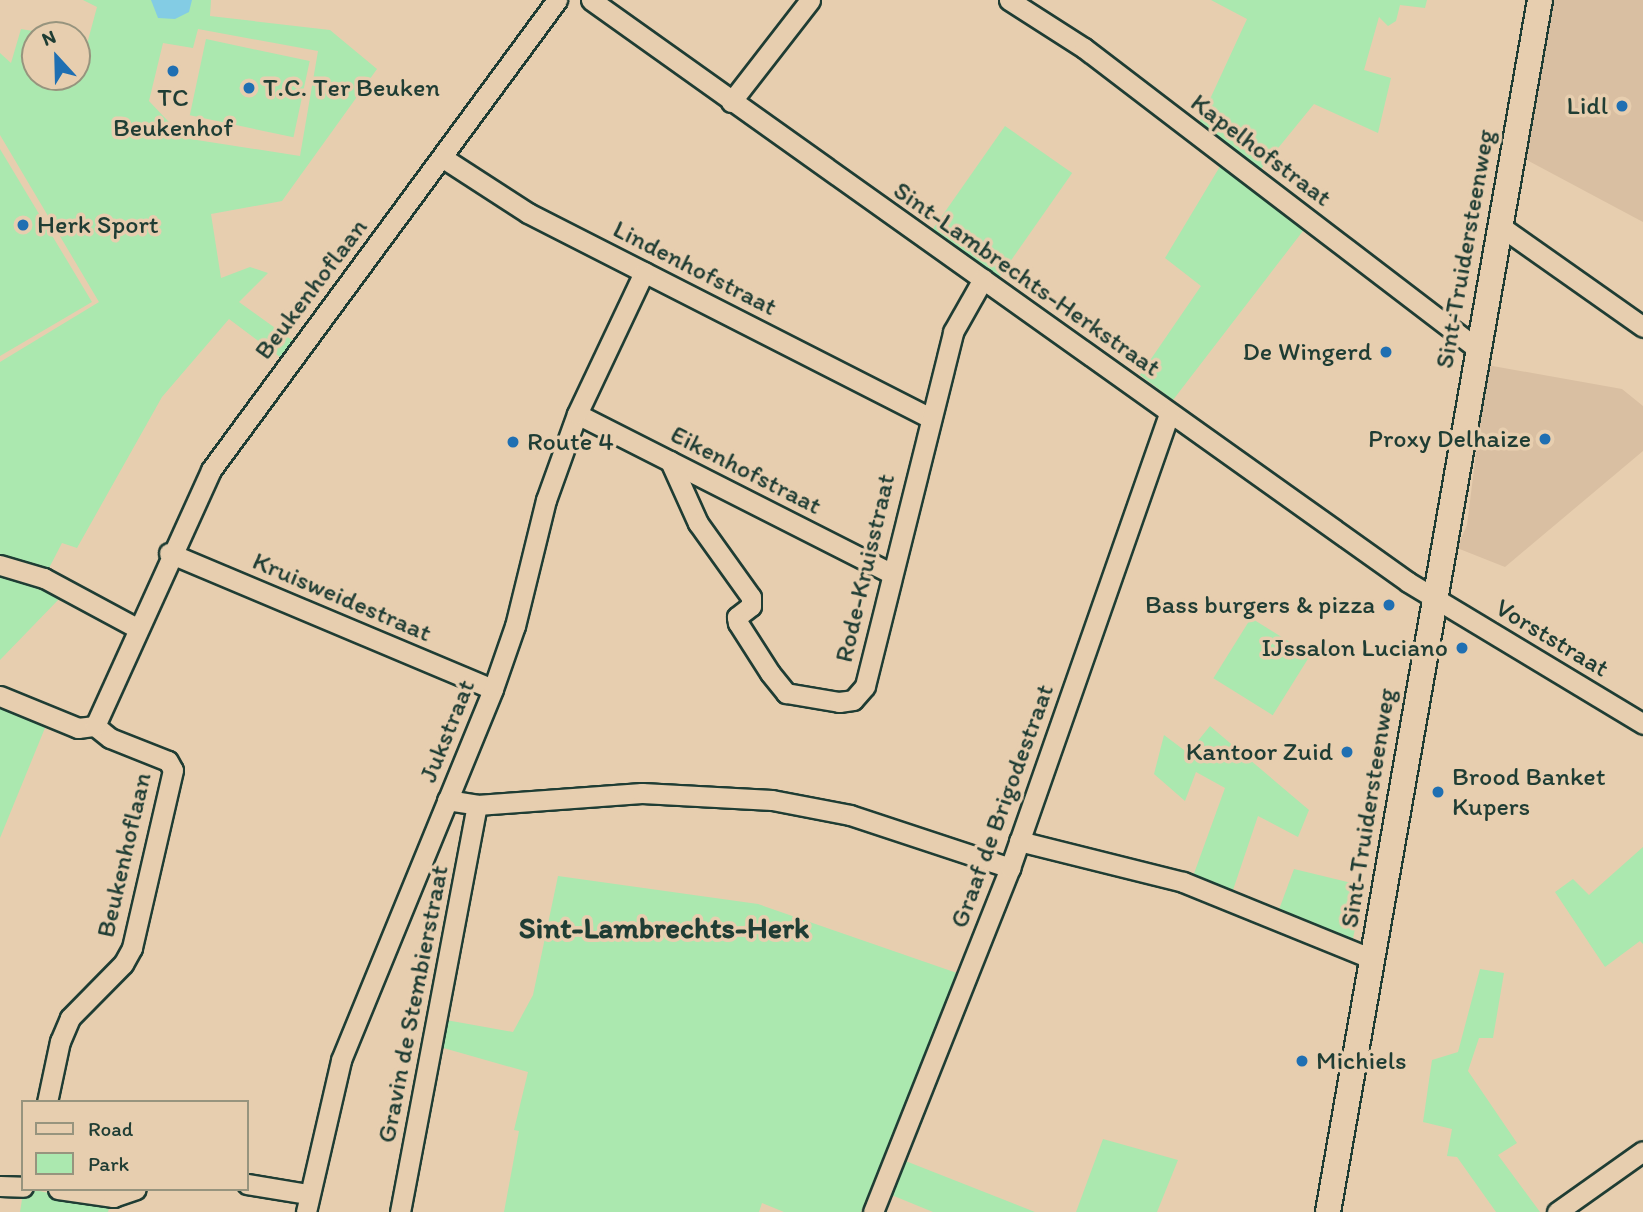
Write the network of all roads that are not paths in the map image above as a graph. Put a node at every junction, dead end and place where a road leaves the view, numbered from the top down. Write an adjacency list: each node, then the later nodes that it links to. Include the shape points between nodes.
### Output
1 (556, 0): 7 (street, Beukenhoflaan)
2 (591, 0): 6 (street, Sint-Lambrechts-Herkstraat)
3 (810, 0): 6 (street)
4 (1009, 0): 12 (street, Kapelhofstraat, via 1084,48)
5 (1540, 0): 8 (main road, Sint-Truidersteenweg)
6 (731, 102): 10 (street, Sint-Lambrechts-Herkstraat)
7 (443, 158): 9 (street, Lindenhofstraat, via 528,213); 17 (street, Beukenhoflaan, via 217,460)
8 (1500, 226): 11 (street); 12 (main road, Sint-Truidersteenweg)
9 (644, 272): 14 (street, Jukstraat); 15 (street, Lindenhofstraat)
10 (983, 279): 13 (street, Sint-Lambrechts-Herkstraat); 15 (street, Rode-Kruisstraat, via 953,332)
11 (1643, 327)
12 (1478, 348): 20 (main road, Sint-Truidersteenweg)
13 (1169, 413): 20 (street, Sint-Lambrechts-Herkstraat); 28 (street, Graaf de Brigodestraat)
14 (577, 414): 16 (street, Eikenhofstraat); 22 (street, Jukstraat, via 545,499 515,626)
15 (929, 417): 19 (street, Rode-Kruisstraat)
16 (670, 460): 19 (street, Eikenhofstraat); 19 (street, Rode-Kruisstraat, via 698,523 751,597 751,606 737,617 741,630 786,692 839,702 860,695)
17 (169, 553): 21 (street, Beukenhoflaan); 22 (street, Kruisweidestraat)
18 (0, 565): 21 (street, via 44,578)
19 (890, 573)
20 (1434, 598): 24 (street, Vorststraat); 30 (main road, Sint-Truidersteenweg)
21 (137, 628): 25 (street, Beukenhoflaan)
22 (493, 689): 26 (street, Jukstraat)
23 (0, 696): 25 (street, Beukenhoflaan, via 78,728)
24 (1643, 724)
25 (95, 726): 31 (street, Beukenhoflaan, via 110,738 168,761 174,780 132,948 123,964 70,1018 60,1041)
26 (447, 800): 27 (street); 38 (street, Jukstraat, via 341,1060)
27 (477, 805): 29 (street, via 642,793 772,800 850,815); 39 (street, Gravin de Stembierstraat)
28 (1019, 841): 29 (street, Graaf de Brigodestraat); 30 (street, via 1183,882)
29 (1010, 868): 40 (street, Graaf de Brigodestraat)
30 (1373, 959): 41 (main road, Sint-Truidersteenweg)
31 (47, 1100)
32 (1643, 1150): 42 (street)
33 (248, 1184): 38 (street)
34 (0, 1186): 35 (street)
35 (21, 1187)
36 (72, 1191): 37 (street, via 113,1197)
37 (130, 1191)
38 (307, 1203)
39 (400, 1212)
40 (873, 1212)
41 (1328, 1212)
42 (1557, 1212)

